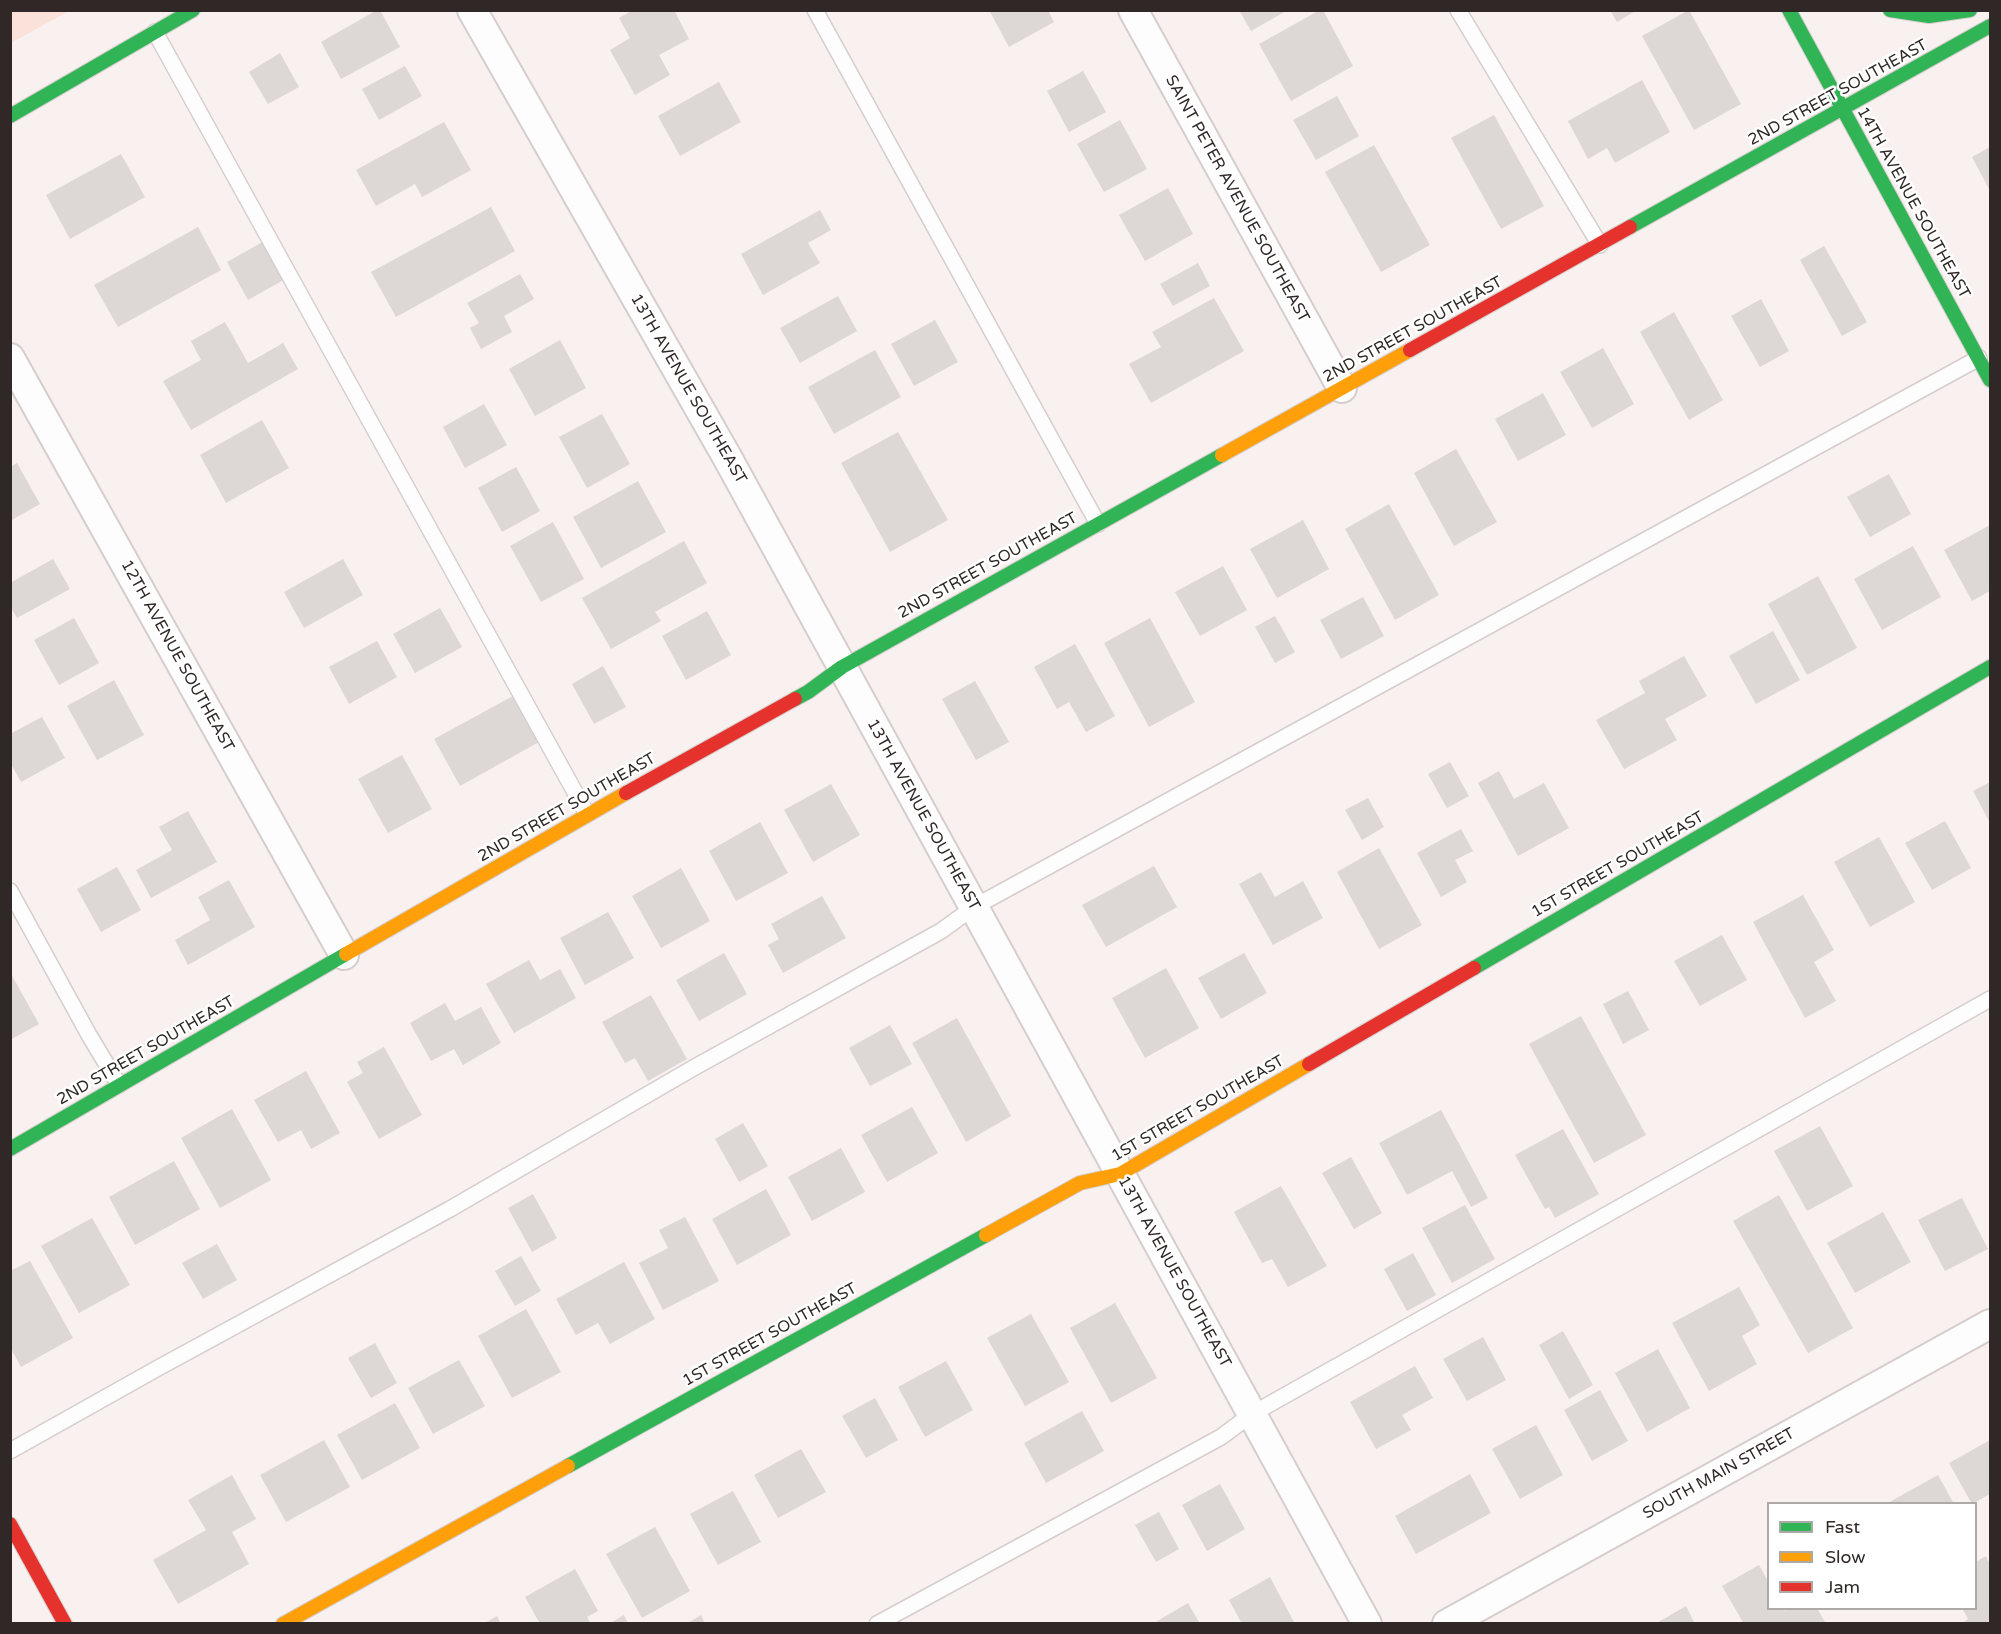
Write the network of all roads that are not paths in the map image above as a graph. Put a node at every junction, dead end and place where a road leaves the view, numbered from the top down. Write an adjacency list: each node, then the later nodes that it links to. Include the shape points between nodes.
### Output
1 (193, 10): 10 (street)
2 (472, 10): 19 (street, 13TH AVENUE SOUTHEAST)
3 (815, 10): 18 (lane)
4 (1133, 10): 17 (street, SAINT PETER AVENUE SOUTHEAST)
5 (1458, 10): 13 (lane)
6 (1789, 10): 11 (street, 14TH AVENUE SOUTHEAST)
7 (1890, 10): 8 (street, via 1929,16)
8 (1970, 10)
9 (1990, 26): 11 (street, 2ND STREET SOUTHEAST)
10 (155, 32): 12 (street); 21 (lane)
11 (1843, 110): 13 (street, 2ND STREET SOUTHEAST); 15 (street, 14TH AVENUE SOUTHEAST)
12 (10, 116)
13 (1600, 245): 17 (street, 2ND STREET SOUTHEAST)
14 (10, 358): 24 (street, 12TH AVENUE SOUTHEAST)
15 (1979, 358): 16 (street, 14TH AVENUE SOUTHEAST); 23 (lane)
16 (1990, 380)
17 (1342, 388): 18 (street, 2ND STREET SOUTHEAST)
18 (1098, 524): 19 (street, 2ND STREET SOUTHEAST)
19 (842, 667): 21 (street, 2ND STREET SOUTHEAST, via 808,692); 23 (street, 13TH AVENUE SOUTHEAST)
20 (1990, 667): 28 (street, 1ST STREET SOUTHEAST)
21 (587, 814): 24 (street, 2ND STREET SOUTHEAST)
22 (10, 891): 26 (lane)
23 (974, 907): 28 (street, 13TH AVENUE SOUTHEAST); 31 (lane, via 941,931 450,1209)
24 (344, 954): 26 (street, 2ND STREET SOUTHEAST)
25 (1990, 999): 30 (lane)
26 (119, 1086): 27 (street, 2ND STREET SOUTHEAST)
27 (10, 1149)
28 (1120, 1174): 30 (street, 13TH AVENUE SOUTHEAST); 34 (street, 1ST STREET SOUTHEAST, via 1080,1183)
29 (1990, 1324): 37 (street, SOUTH MAIN STREET)
30 (1252, 1414): 35 (lane, via 1221,1437); 36 (street, 13TH AVENUE SOUTHEAST)
31 (10, 1451)
32 (10, 1524): 33 (street)
33 (65, 1623)
34 (283, 1623)
35 (878, 1623)
36 (1367, 1623)
37 (1447, 1623)

